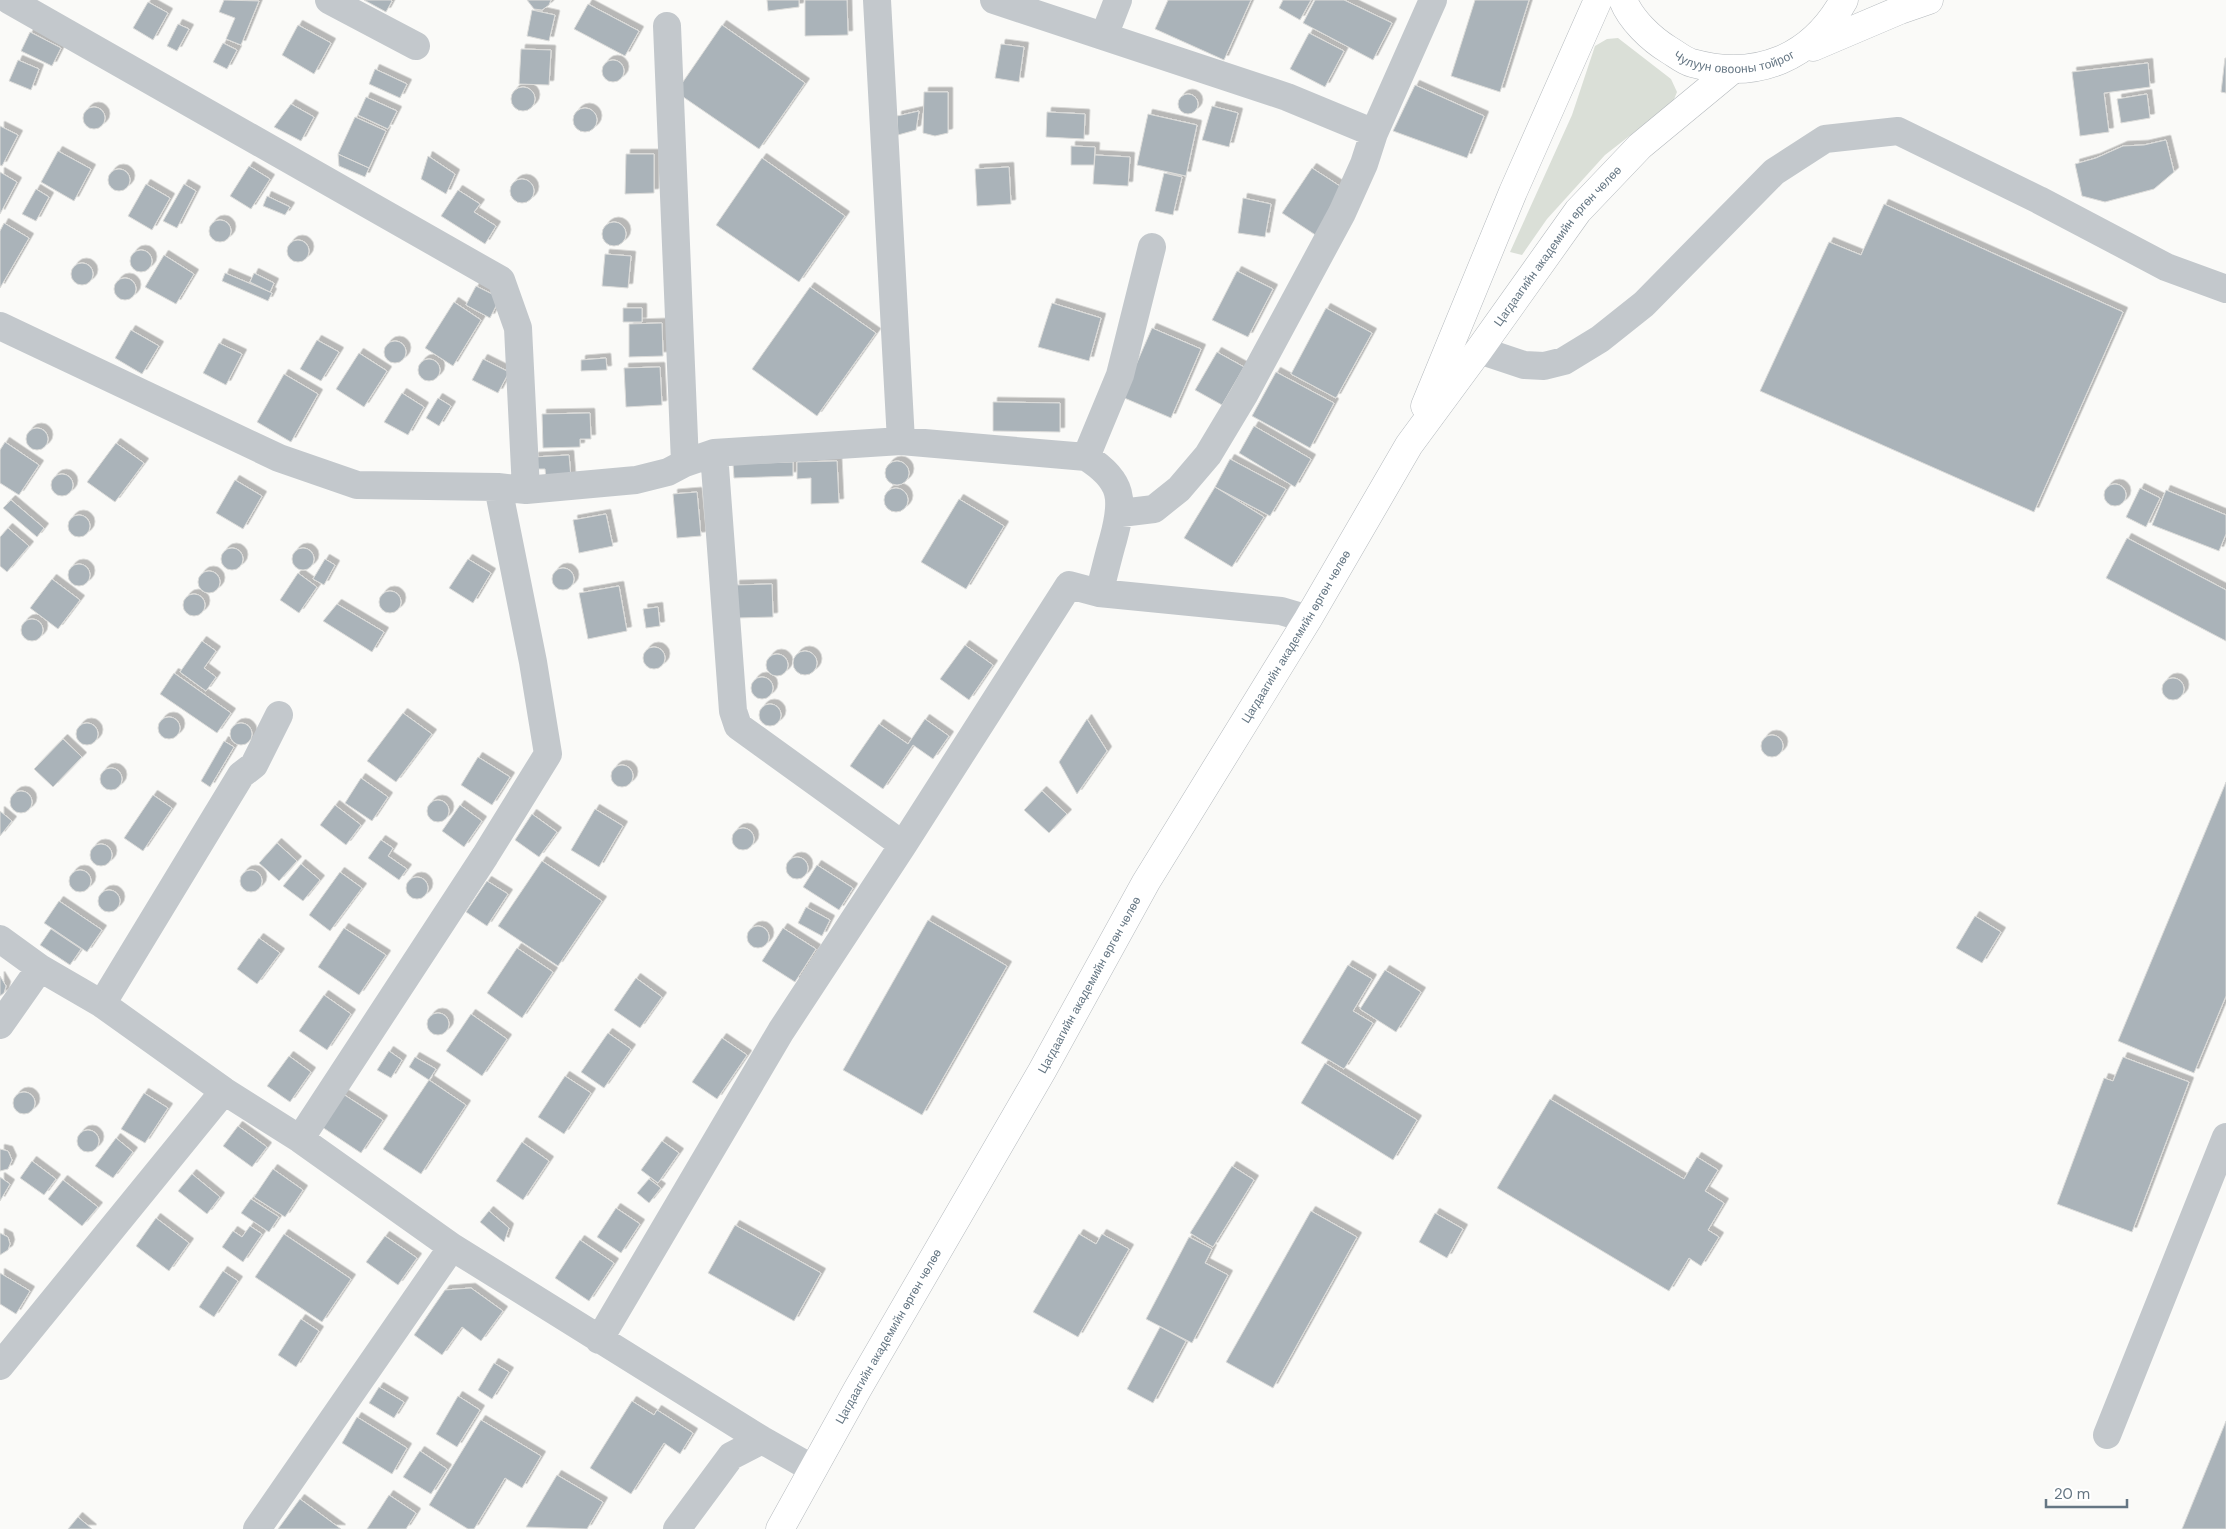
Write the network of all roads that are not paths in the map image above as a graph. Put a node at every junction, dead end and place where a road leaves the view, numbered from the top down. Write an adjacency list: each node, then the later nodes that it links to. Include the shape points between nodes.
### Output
1 (9, 0): 27 (street, via 501,280 518,328)
2 (329, 0): 13 (street)
3 (877, 0): 21 (street)
4 (994, 0): 12 (street)
5 (1118, 0): 12 (street)
6 (1433, 0): 16 (street)
7 (1598, 0): 22 (highway, Цагдаагийн академийн өргөн чөлөө, via 1513,192)
8 (1623, 0): 15 (highway, Чулуун овооны тойрог, via 1653,41 1690,63)
9 (1844, 0): 14 (highway, Чулуун овооны тойрог, via 1832,20 1807,46)
10 (1929, 0): 14 (highway)
11 (667, 26): 25 (street)
12 (1104, 36): 16 (street, via 1287,98)
13 (416, 46)
14 (1775, 63): 15 (highway, Чулуун овооны тойрог)
15 (1732, 70): 20 (highway, Цагдаагийн академийн өргөн чөлөө, via 1640,146 1578,211)
16 (1374, 133): 28 (street, via 1342,213 1244,395 1208,454 1162,504 1154,509)
17 (1152, 247): 24 (street, via 1120,375)
18 (2226, 289): 20 (street, via 2166,267 1898,131 1825,139 1774,172 1644,304 1600,339 1564,361 1544,366 1524,365)
19 (0, 326): 26 (street, via 279,458 357,485)
20 (1479, 350): 22 (highway, Цагдаагийн академийн өргөн чөлөө)
21 (901, 442): 23 (street); 24 (street)
22 (1409, 444): 30 (highway, Цагдаагийн академийн өргөн чөлөө)
23 (714, 453): 25 (street); 32 (street, via 733,711 738,726)
24 (1086, 457): 28 (street, via 1100,466 1114,483 1120,496)
25 (685, 463): 27 (street, via 668,472 636,480)
26 (498, 487): 27 (street); 39 (street, via 548,754)
27 (526, 490)
28 (1120, 513): 29 (street)
29 (1099, 593): 30 (street, via 1281,611); 32 (street, via 1069,585)
30 (1308, 619): 45 (highway, Цагдаагийн академийн өргөн чөлөө, via 1146,882 1042,1071)
31 (279, 715): 35 (street, via 254,765 241,775)
32 (903, 845): 41 (street, via 781,1032)
33 (0, 939): 34 (street)
34 (40, 968): 35 (street); 36 (street)
35 (102, 1004): 37 (street)
36 (0, 1025)
37 (224, 1091): 39 (street); 42 (street)
38 (2226, 1137): 43 (street)
39 (300, 1140): 40 (street)
40 (452, 1248): 41 (street); 46 (street)
41 (599, 1340): 44 (street)
42 (0, 1366)
43 (2107, 1435)
44 (762, 1440): 45 (street); 47 (street, via 731,1456)
45 (813, 1469): 48 (highway, Цагдаагийн академийн өргөн чөлөө)
46 (257, 1529)
47 (677, 1529)
48 (780, 1529)

